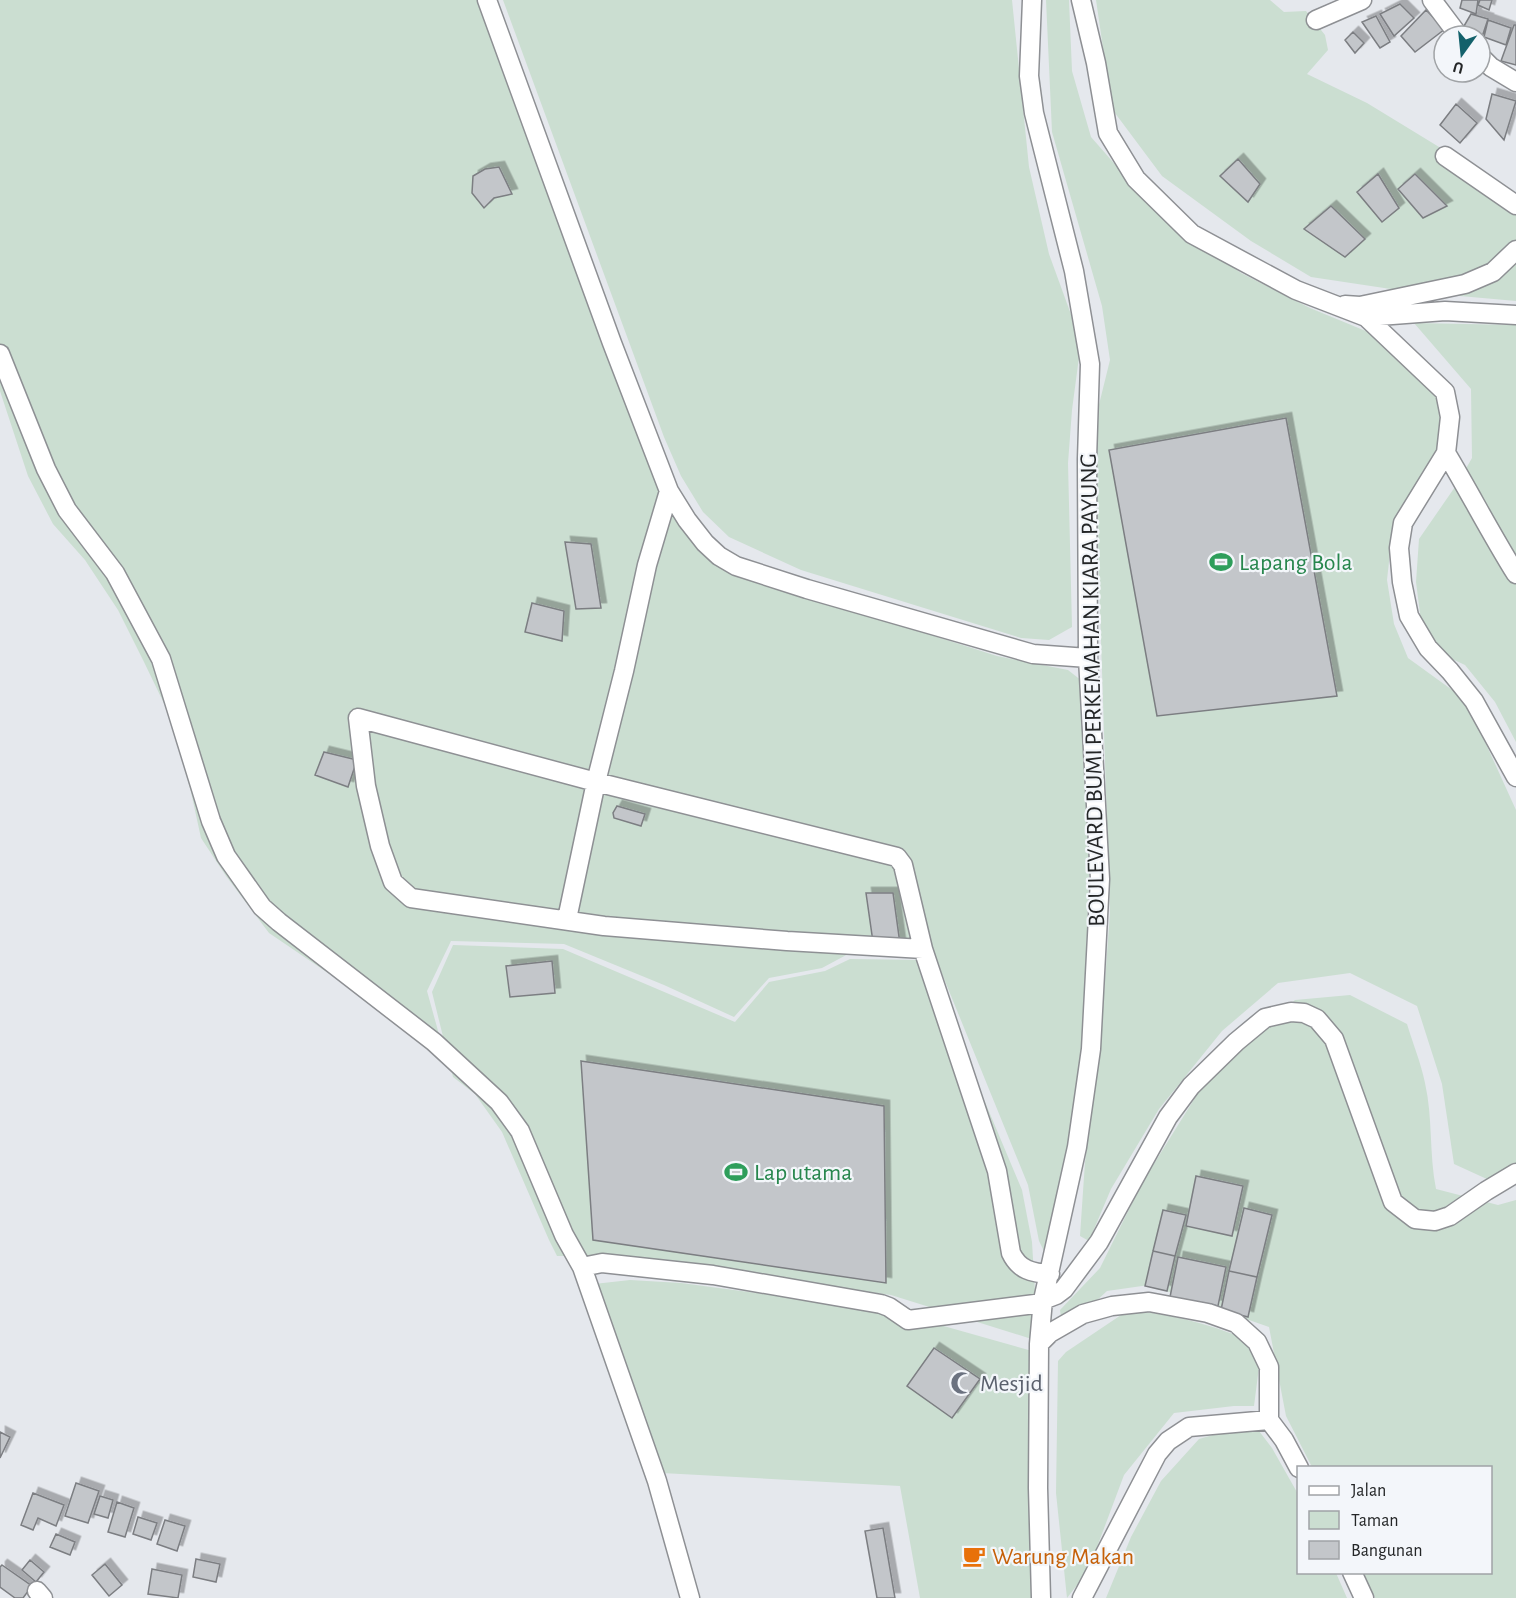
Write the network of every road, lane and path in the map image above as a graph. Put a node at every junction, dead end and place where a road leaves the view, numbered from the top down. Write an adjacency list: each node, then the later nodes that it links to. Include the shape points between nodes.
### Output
1 (486, 0): 18 (street)
2 (1032, 0): 20 (street, BOULEVARD BUMI PERKEMAHAN KIARA PAYUNG, via 1029,76 1034,113 1074,271 1090,364)
3 (1081, 0): 13 (street, via 1108,133 1136,179 1192,234)
4 (1362, 0): 6 (street)
5 (1432, 0): 7 (street)
6 (1316, 20)
7 (1450, 24)
8 (1492, 68): 9 (street)
9 (1516, 82)
10 (1445, 156): 11 (street)
11 (1516, 205)
12 (1516, 250): 13 (street, via 1493,272 1465,284 1360,306)
13 (1328, 303): 15 (street)
14 (1516, 315): 15 (street, via 1445,311)
15 (1366, 317): 17 (street, via 1445,392 1450,417)
16 (0, 354): 26 (street, via 46,469 67,510 115,573 160,659 204,800 226,856 262,907 434,1042 499,1102 520,1131 564,1235)
17 (1446, 453): 19 (street); 21 (street, via 1403,523 1399,548 1409,616 1428,648 1474,701)
18 (669, 490): 20 (street, via 705,543 736,566 1033,654); 22 (street)
19 (1516, 574)
20 (1088, 658): 27 (street, BOULEVARD BUMI PERKEMAHAN KIARA PAYUNG, via 1100,879 1091,1049 1077,1147)
21 (1516, 777)
22 (596, 782): 23 (street); 23 (street, via 358,718 366,786 380,846 393,882 400,890 411,898); 24 (street, via 897,856 903,865)
23 (567, 919): 24 (street, via 604,926)
24 (923, 949): 27 (street, via 997,1172 1011,1253 1015,1262 1032,1273)
25 (1516, 1173): 28 (street, via 1450,1216 1435,1221 1415,1219 1393,1202 1334,1039 1317,1019 1304,1013 1265,1018 1191,1086 1168,1117 1099,1242 1064,1289)
26 (582, 1267): 28 (street, via 602,1263 713,1275 881,1304 914,1321); 33 (street, via 657,1481)
27 (1050, 1274): 28 (street, BOULEVARD BUMI PERKEMAHAN KIARA PAYUNG)
28 (1043, 1301): 29 (street, BOULEVARD BUMI PERKEMAHAN KIARA PAYUNG)
29 (1039, 1344): 30 (street, via 1083,1314 1112,1306 1149,1302 1208,1313 1236,1323 1257,1342 1269,1367); 34 (street, BOULEVARD BUMI PERKEMAHAN KIARA PAYUNG)
30 (1269, 1420): 31 (street); 35 (street, via 1189,1427 1168,1441 1157,1454)
31 (1298, 1466)
32 (1354, 1574): 36 (street)
33 (690, 1598)
34 (1041, 1598)
35 (1082, 1598)
36 (1364, 1598)

